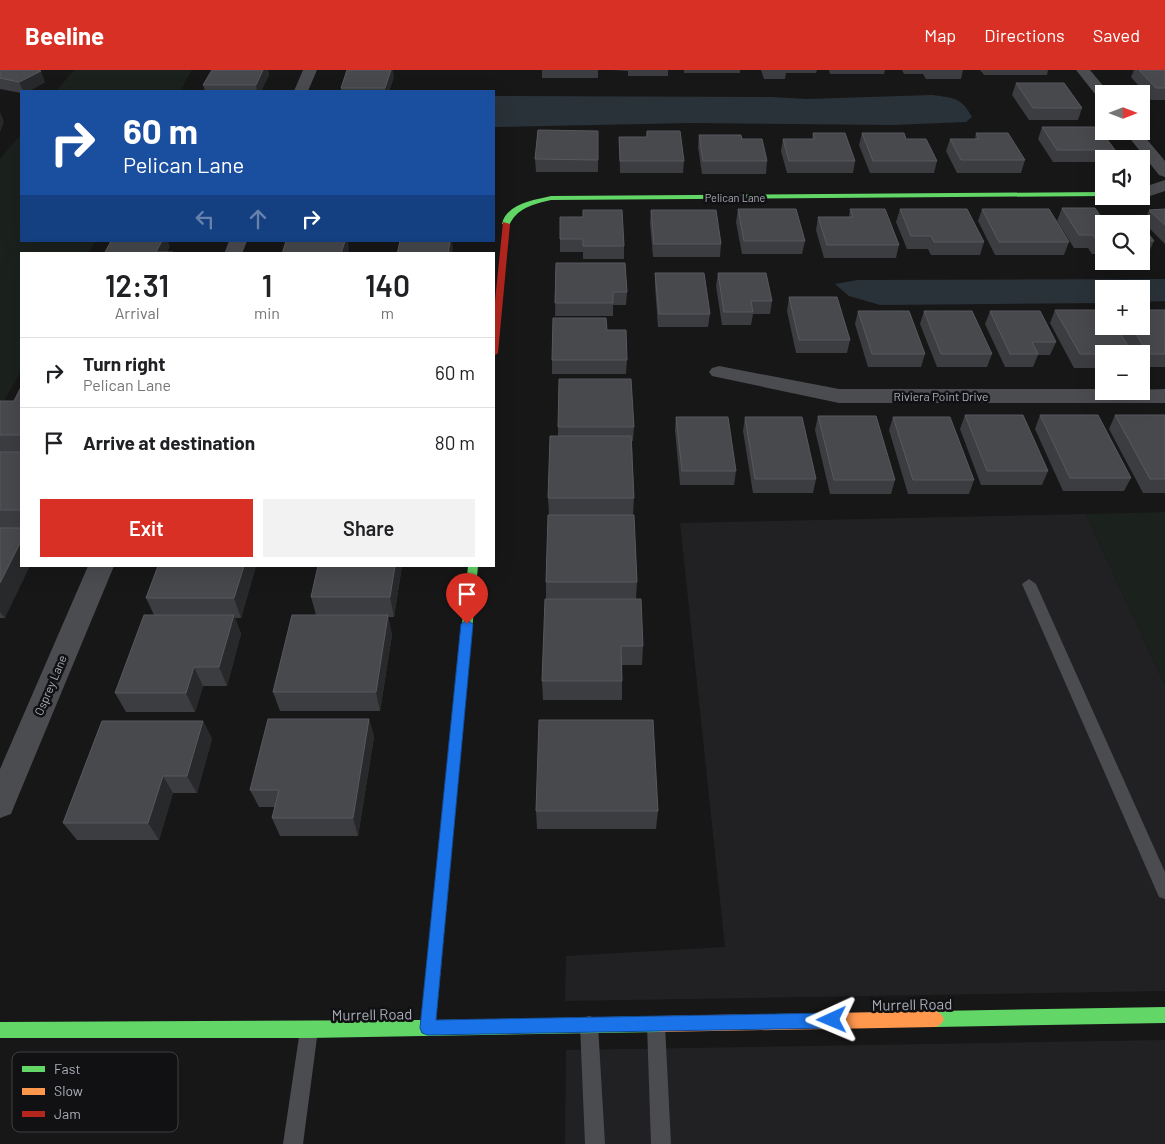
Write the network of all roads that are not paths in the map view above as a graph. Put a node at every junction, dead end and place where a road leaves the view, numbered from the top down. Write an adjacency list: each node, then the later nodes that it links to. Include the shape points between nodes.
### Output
1 (310, 70): 4 (street)
2 (1083, 70): 3 (street)
3 (1095, 85)
4 (302, 90)
5 (1139, 140): 6 (street)
6 (1165, 172)
7 (1165, 185): 8 (street)
8 (1150, 191)
9 (1095, 194): 10 (street, Pelican Lane, via 551,198 523,205 507,219)
10 (495, 343)
11 (719, 372): 12 (street, Riviera Point Drive, via 839,396)
12 (1165, 396)
13 (100, 567): 16 (street, Osprey Lane)
14 (473, 567): 21 (street)
15 (1029, 584): 17 (lane)
16 (0, 804)
17 (1165, 892)
18 (1165, 1015): 19 (street, Murrell Road)
19 (656, 1023): 20 (street, Murrell Road); 26 (lane)
20 (589, 1025): 21 (street, Murrell Road); 25 (lane)
21 (428, 1028): 23 (street, Murrell Road)
22 (0, 1030): 23 (street, Murrell Road)
23 (309, 1030): 24 (lane)
24 (293, 1144)
25 (595, 1144)
26 (661, 1144)

